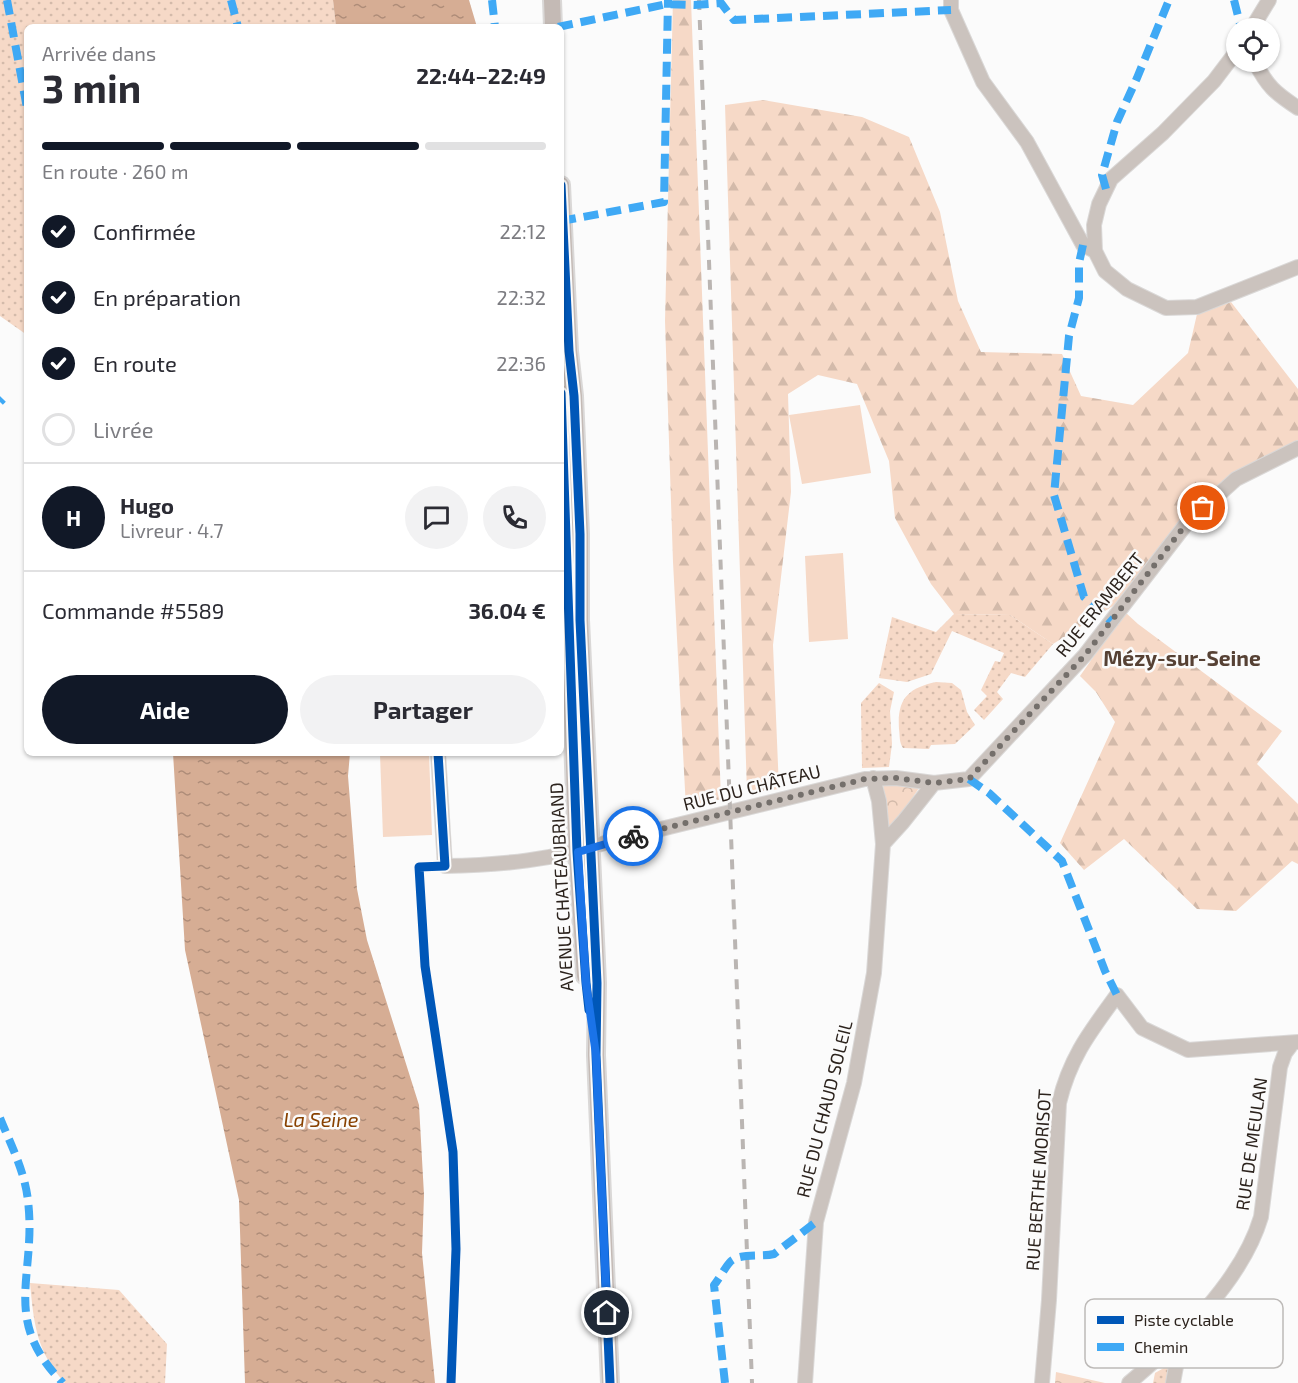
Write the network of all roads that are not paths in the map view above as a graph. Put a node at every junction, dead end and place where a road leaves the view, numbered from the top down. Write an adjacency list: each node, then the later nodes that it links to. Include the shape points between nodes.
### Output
1 (543, 0): 6 (main road)
2 (552, 0): 7 (main road)
3 (951, 0): 12 (street, via 951,10 983,82 1027,142 1083,245)
4 (1269, 0): 5 (street)
5 (1258, 18)
6 (544, 24)
7 (553, 24)
8 (1226, 65): 12 (street, via 1163,133 1111,179 1094,225)
9 (1259, 72): 10 (street, via 1278,95)
10 (1298, 108)
11 (564, 247): 20 (main road, AVENUE CHATEAUBRIAND, via 580,534)
12 (1095, 251): 13 (street, via 1105,270 1127,289 1166,308 1197,307)
13 (1298, 267)
14 (1298, 448): 18 (street, RUE ERAMBERT, via 1236,479 1187,523 1085,655 969,779)
15 (564, 453): 20 (main road, AVENUE CHATEAUBRIAND)
16 (438, 756): 20 (street, RUE DU CHÂTEAU, via 445,866 510,863)
17 (869, 779): 18 (street, RUE ERAMBERT); 19 (street, RUE DU CHAUD SOLEIL, via 879,801); 20 (street, RUE DU CHÂTEAU)
18 (934, 783): 19 (street)
19 (883, 844): 26 (street, RUE DU CHAUD SOLEIL, via 874,973 851,1094 816,1222)
20 (584, 850): 25 (main road, AVENUE CHATEAUBRIAND, via 586,983 596,1055)
21 (1295, 1043): 22 (street, RUE DE MEULAN, via 1285,1053 1280,1068 1261,1217 1240,1263); 27 (street, RUE BERTHE MORISOT, via 1188,1050 1142,1028 1117,995 1083,1041 1064,1081 1059,1103)
22 (1212, 1299)
23 (1146, 1368): 28 (street, RUE DE MEULAN)
24 (1176, 1368): 29 (street)
25 (610, 1383)
26 (805, 1383)
27 (1042, 1383)
28 (1129, 1383)
29 (1173, 1383)

